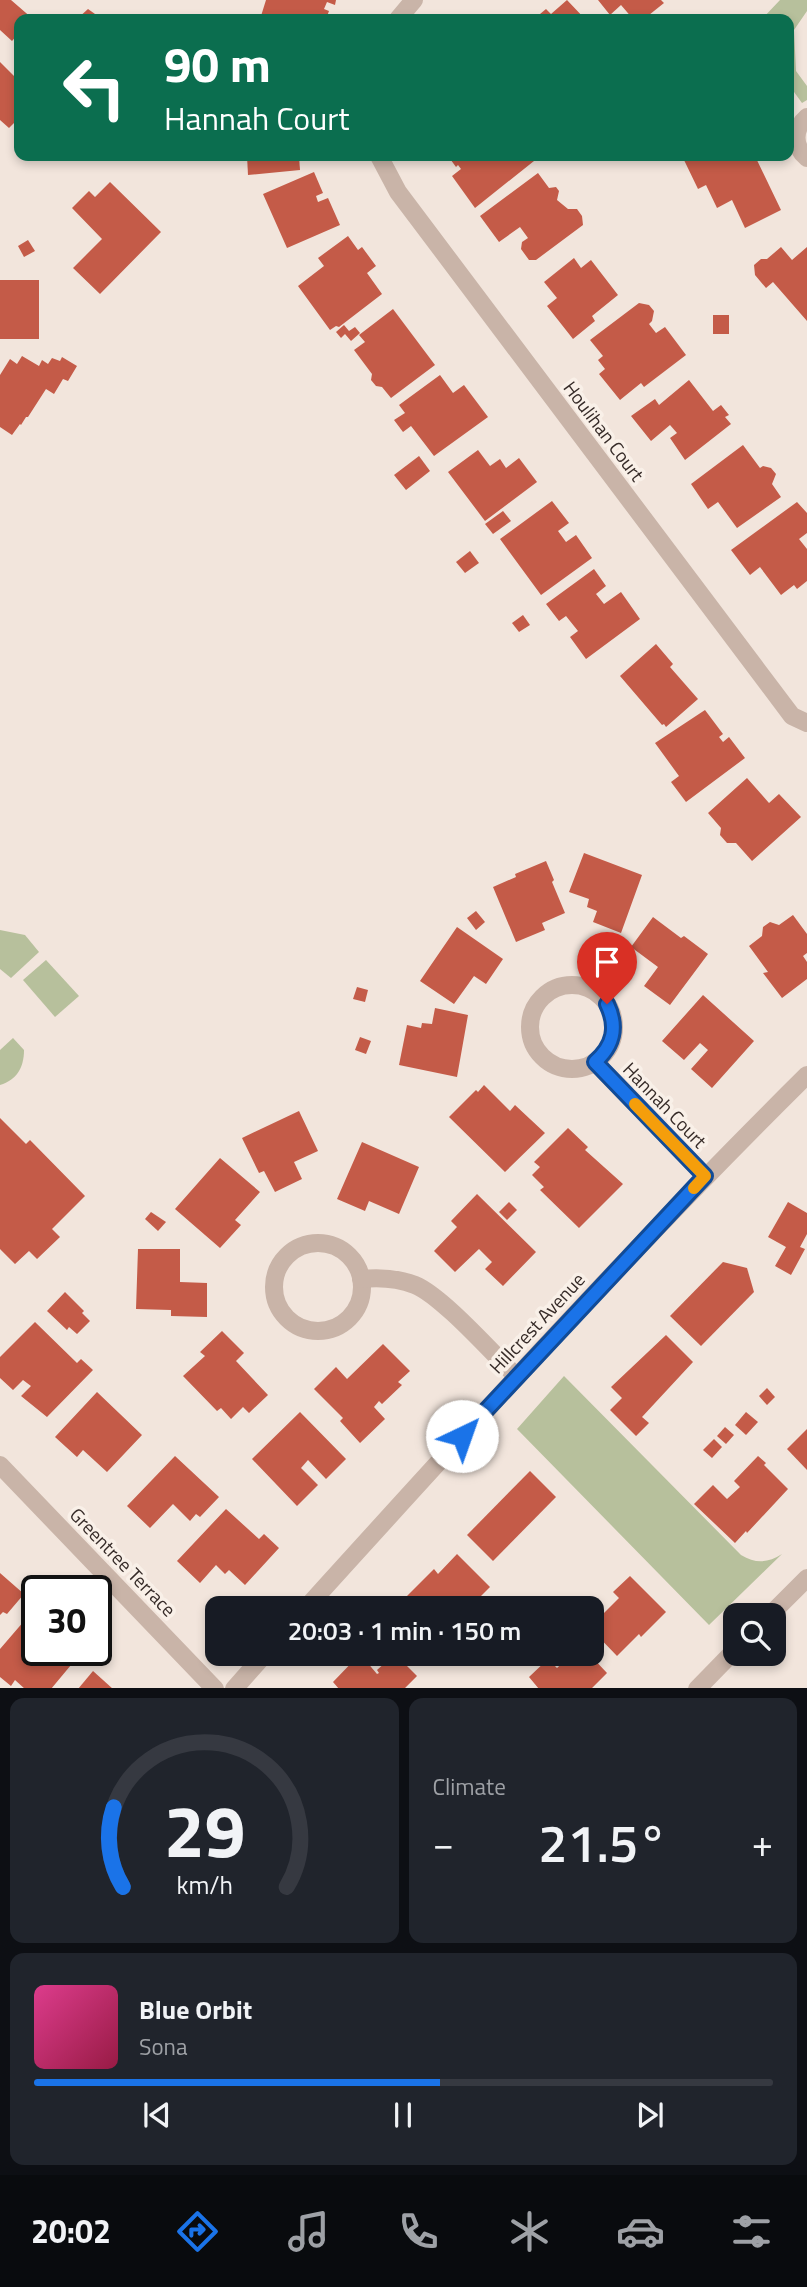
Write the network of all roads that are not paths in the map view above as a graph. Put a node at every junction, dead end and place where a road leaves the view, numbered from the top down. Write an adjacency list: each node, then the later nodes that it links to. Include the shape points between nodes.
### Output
1 (414, 0): 2 (street)
2 (402, 14)
3 (807, 117): 4 (street, via 796,138)
4 (807, 158)
5 (382, 161): 6 (street, Houlihan Court, via 398,192 792,716)
6 (807, 723)
7 (595, 1062): 7 (street, Hannah Court, via 605,1054 614,1029 607,1004 598,993 574,984 548,991 537,1002 529,1029 540,1056 567,1069); 9 (street, Hannah Court)
8 (807, 1075): 9 (street, Hillcrest Avenue)
9 (705, 1176): 11 (street, Hillcrest Avenue)
10 (362, 1279): 10 (street, via 348,1254 329,1245 308,1245 295,1250 277,1272 276,1301 294,1324 307,1330 329,1329 348,1320 357,1308); 11 (street, via 385,1277 416,1286 438,1301)
11 (516, 1376): 14 (street, Hillcrest Avenue)
12 (0, 1465): 18 (street, Greentree Terrace)
13 (807, 1578): 15 (street)
14 (317, 1596)
15 (782, 1603)
16 (723, 1662): 20 (street)
17 (254, 1666): 19 (street)
18 (214, 1688)
19 (235, 1688)
20 (698, 1688)

